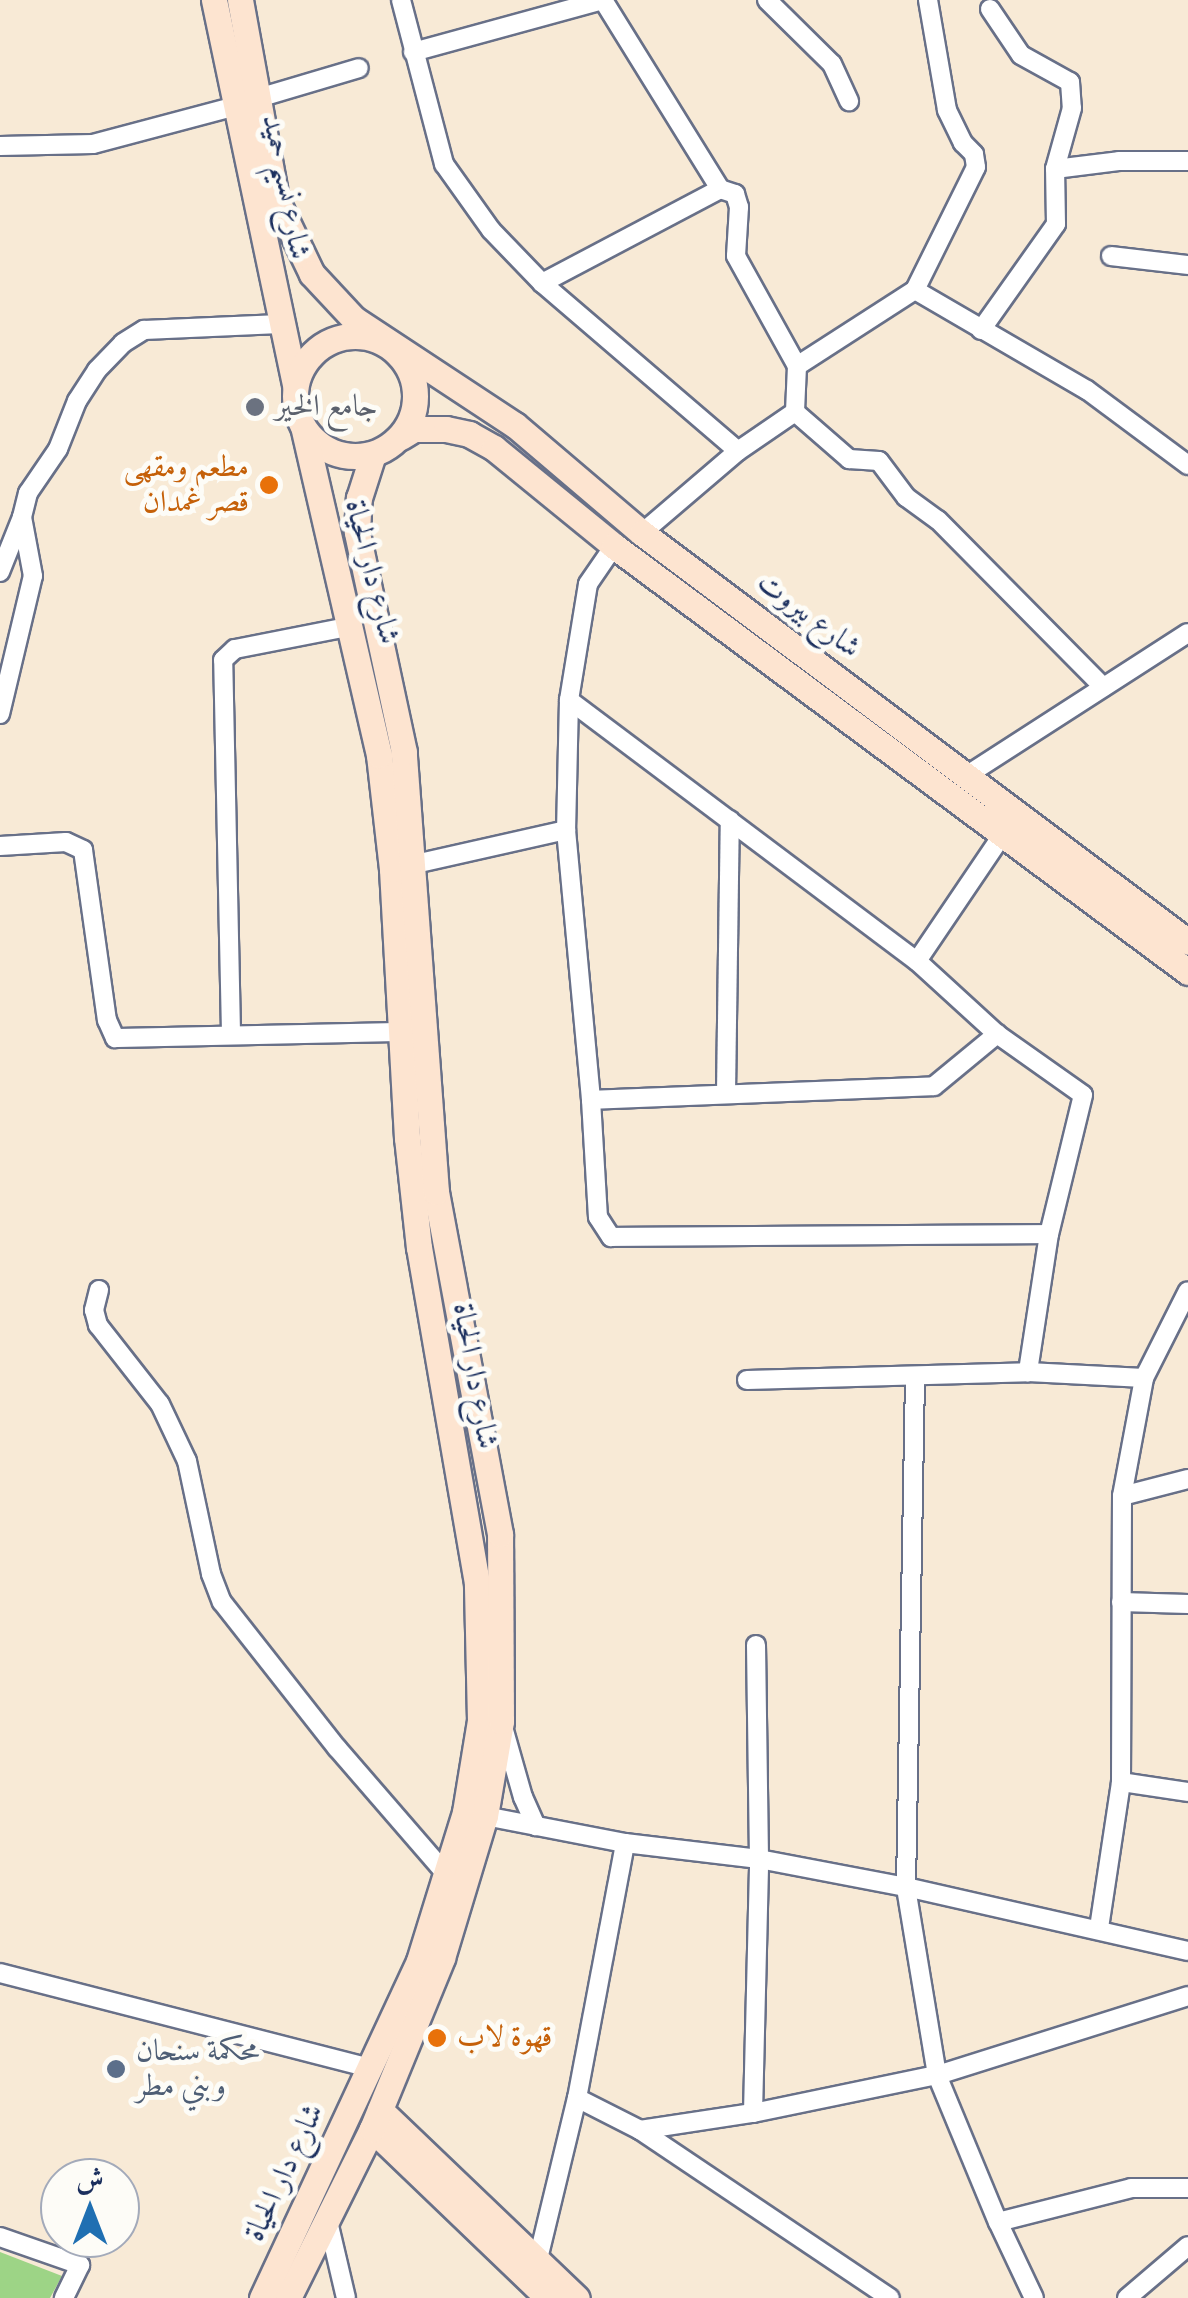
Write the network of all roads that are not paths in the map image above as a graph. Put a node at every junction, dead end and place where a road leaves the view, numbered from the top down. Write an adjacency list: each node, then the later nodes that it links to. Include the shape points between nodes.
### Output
1 (214, 0): 10 (main road, شارع نسيم حميد)
2 (240, 0): 10 (main road, شارع نسيم حميد)
3 (401, 0): 7 (street)
4 (767, 0): 9 (street, via 832,64)
5 (928, 0): 18 (street, via 947,110 976,167)
6 (990, 10): 13 (street, via 1021,56 1070,82 1072,108)
7 (413, 52): 14 (street, via 604,0); 17 (street, via 444,164 491,230)
8 (359, 68): 10 (street)
9 (850, 101)
10 (247, 102): 11 (street, via 93,144); 19 (main road, شارع نسيم حميد); 21 (main road, شارع نسيم حميد, via 276,199 312,274 354,319)
11 (0, 146)
12 (1188, 161): 13 (street)
13 (1055, 169): 20 (street, via 1056,224)
14 (720, 189): 17 (street); 22 (street, via 735,194 739,207 736,256)
15 (1112, 256): 16 (street)
16 (1188, 265)
17 (542, 283): 27 (street)
18 (915, 290): 20 (street); 22 (street)
19 (280, 324): 23 (main road, شارع نسيم حميد); 30 (street, via 144,330 122,343 77,402)
20 (981, 330): 29 (street, via 1087,390)
21 (389, 344): 23 (main road, via 350,336 331,341 302,367); 26 (main road, via 413,378 416,399); 31 (main road, شارع بيروت, via 515,425)
22 (798, 366): 24 (street)
23 (295, 386): 25 (main road)
24 (795, 412): 27 (street); 37 (street, via 849,459 878,461 906,497 938,520)
25 (304, 430): 28 (main road, via 334,454); 34 (main road, شارع دار الحياة)
26 (401, 436): 28 (main road); 32 (main road, شارع بيروت, via 414,429 469,434)
27 (738, 451): 31 (street)
28 (373, 454): 46 (main road, شارع دار الحياة, via 359,498 358,532 404,752)
29 (1188, 465)
30 (22, 517): 33 (street); 36 (street, via 33,576)
31 (642, 533): 40 (main road, شارع بيروت)
32 (614, 546): 38 (street, via 588,584); 40 (main road, شارع بيروت)
33 (0, 572)
34 (352, 626): 46 (main road, شارع دار الحياة); 50 (street, via 235,649 223,660)
35 (1188, 633): 37 (street)
36 (6, 671): 39 (street)
37 (1103, 687): 41 (street)
38 (569, 700): 42 (street); 43 (street)
39 (0, 714)
40 (938, 769): 41 (main road, شارع بيروت); 44 (main road, شارع بيروت)
41 (969, 774): 47 (main road, شارع بيروت)
42 (730, 820): 48 (street); 53 (street)
43 (566, 830): 46 (street); 54 (street)
44 (1002, 834): 48 (street); 49 (main road, شارع بيروت)
45 (0, 846): 50 (street, via 66,842 83,850 106,1020 115,1038)
46 (404, 866): 51 (main road, شارع دار الحياة); 67 (main road, شارع دار الحياة, via 436,1192 500,1534)
47 (1188, 942)
48 (917, 961): 52 (street)
49 (1188, 972)
50 (231, 1032): 51 (street)
51 (400, 1032): 74 (main road, شارع دار الحياة, via 419,1248 481,1638 475,1766)
52 (997, 1034): 53 (street, via 934,1086); 55 (street, via 1082,1094)
53 (726, 1093): 54 (street)
54 (590, 1100): 55 (street, via 598,1217 611,1236)
55 (1049, 1234): 58 (street)
56 (99, 1290): 74 (street, via 98,1325 160,1404 187,1461 222,1602)
57 (1188, 1291): 59 (street)
58 (1028, 1372): 59 (street); 60 (street)
59 (1144, 1378): 63 (street)
60 (915, 1379): 61 (street); 75 (street)
61 (746, 1380)
62 (1188, 1479): 63 (street)
63 (1122, 1496): 64 (street)
64 (1122, 1602): 65 (street); 68 (street)
65 (1188, 1604)
66 (756, 1644): 73 (street)
67 (501, 1720): 70 (main road, شارع دار الحياة); 71 (street)
68 (1121, 1782): 69 (street); 76 (street)
69 (1188, 1792)
70 (485, 1816): 71 (street); 80 (main road, شارع دار الحياة, via 442,1958)
71 (536, 1826): 72 (street)
72 (626, 1843): 73 (street); 83 (street)
73 (759, 1858): 75 (street); 84 (street)
74 (446, 1874): 80 (main road, شارع دار الحياة)
75 (906, 1887): 76 (street); 82 (street)
76 (1099, 1928): 77 (street)
77 (1188, 1951)
78 (0, 1972): 81 (street)
79 (1188, 1996): 82 (street)
80 (408, 2013): 81 (main road, شارع دار الحياة); 85 (main road, شارع دار الحياة)
81 (371, 2068): 94 (main road, شارع دار الحياة)
82 (937, 2075): 84 (street); 89 (street)
83 (577, 2098): 86 (street); 92 (street)
84 (754, 2112): 86 (street)
85 (376, 2119): 88 (main road, شارع دار الحياة); 92 (main road); 97 (main road)
86 (640, 2130): 99 (street)
87 (1188, 2188): 89 (street, via 1130,2188)
88 (328, 2216): 95 (main road, شارع دار الحياة); 96 (street)
89 (998, 2222): 100 (street)
90 (0, 2237): 93 (street, via 80,2265)
91 (1188, 2246): 101 (street)
92 (538, 2260): 98 (main road)
93 (64, 2298)
94 (262, 2298)
95 (288, 2298)
96 (346, 2298)
97 (548, 2298)
98 (577, 2298)
99 (890, 2298)
100 (1034, 2298)
101 (1127, 2298)

